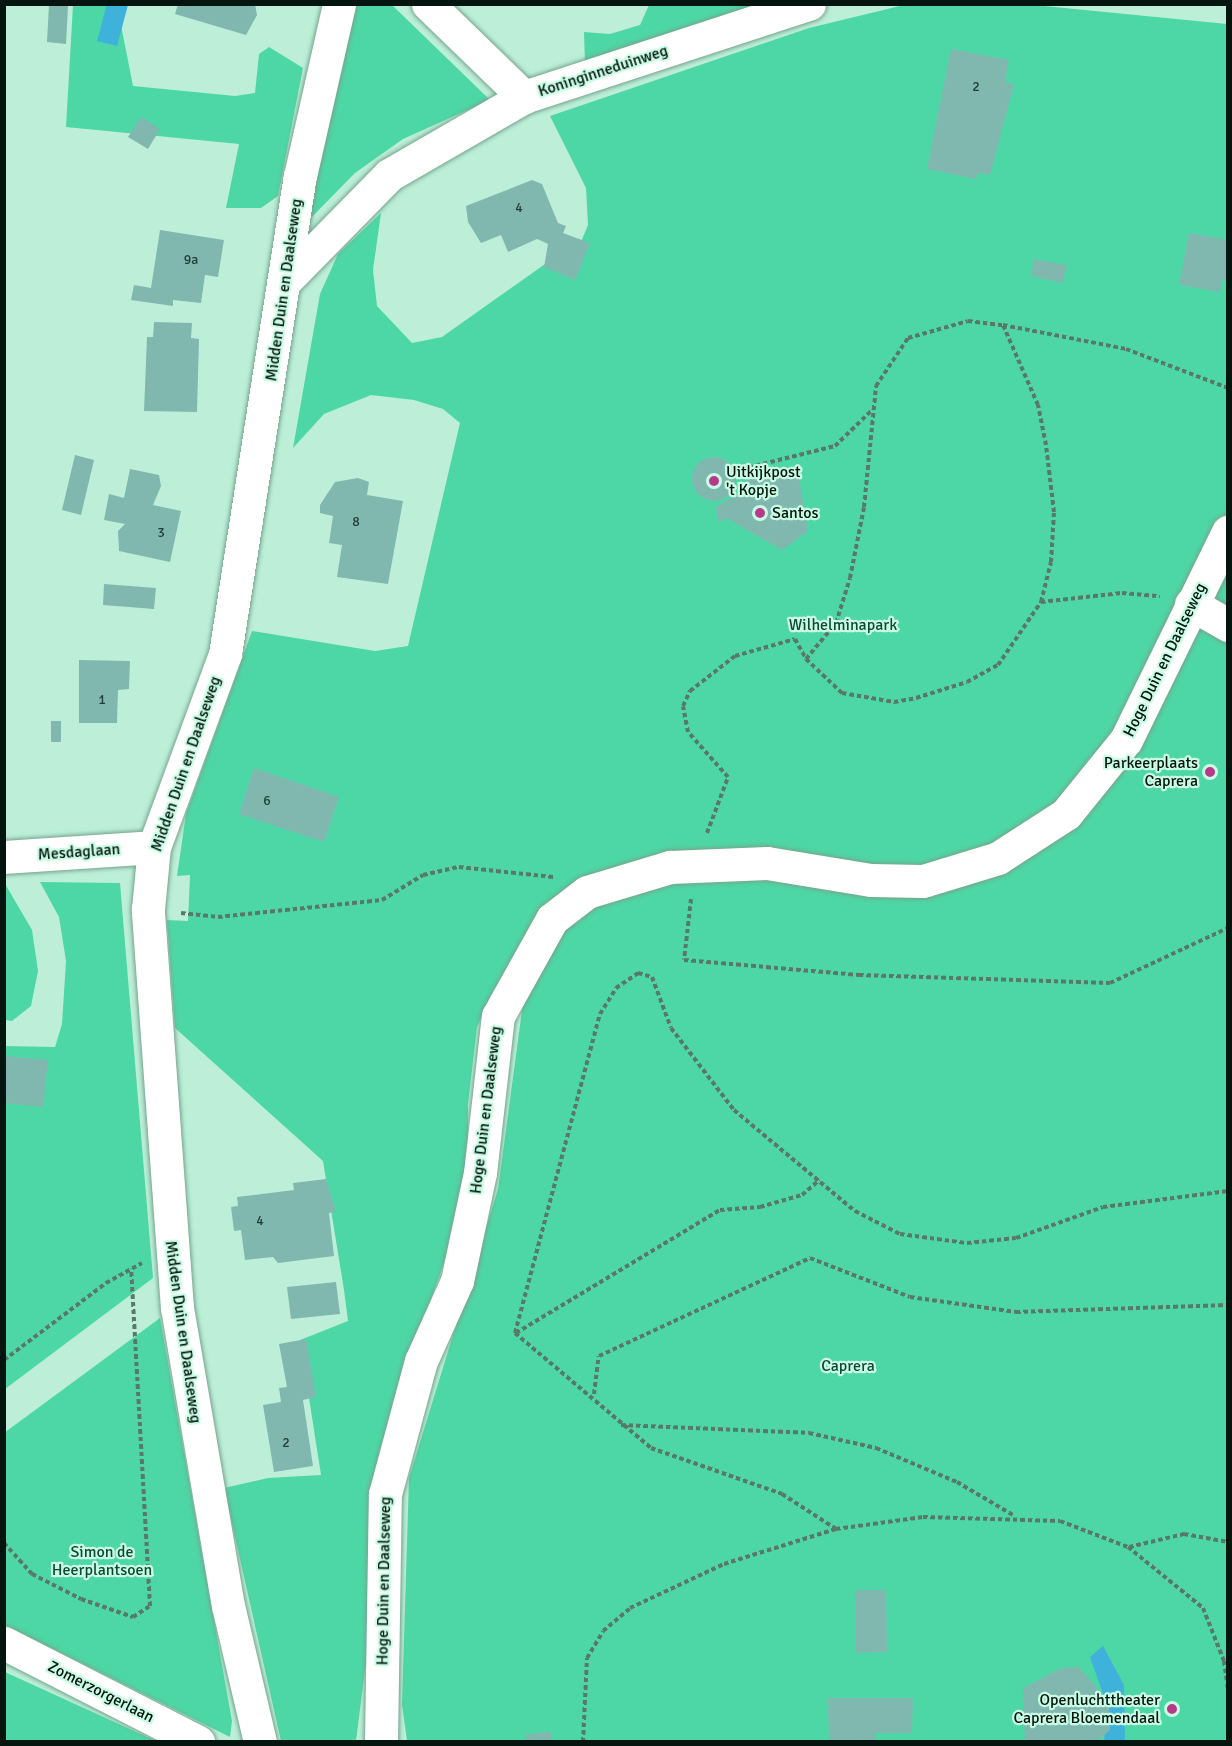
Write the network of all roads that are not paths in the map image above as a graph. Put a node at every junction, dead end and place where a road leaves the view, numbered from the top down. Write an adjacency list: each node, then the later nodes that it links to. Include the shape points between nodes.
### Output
1 (339, 4): 5 (street, Midden Duin en Daalseweg, via 300,176)
2 (428, 4): 4 (street, Koninginneduinweg)
3 (808, 4): 4 (street, Koninginneduinweg)
4 (524, 97): 5 (street, via 389,175)
5 (285, 281): 9 (street, Midden Duin en Daalseweg, via 225,654)
6 (1227, 532): 7 (street, Hoge Duin en Daalseweg)
7 (1179, 601): 8 (street); 14 (street, Hoge Duin en Daalseweg, via 1126,740 1066,814 998,858 923,881 871,880 767,863 698,863 586,892 552,919 498,1016 480,1173 457,1281 421,1361 385,1494)
8 (1227, 625)
9 (153, 847): 10 (street, Mesdaglaan); 13 (street, Midden Duin en Daalseweg, via 148,909 169,1250 228,1606)
10 (4, 857)
11 (4, 1643): 12 (street, Zomerzorgerlaan)
12 (198, 1742)
13 (260, 1742)
14 (381, 1742)

